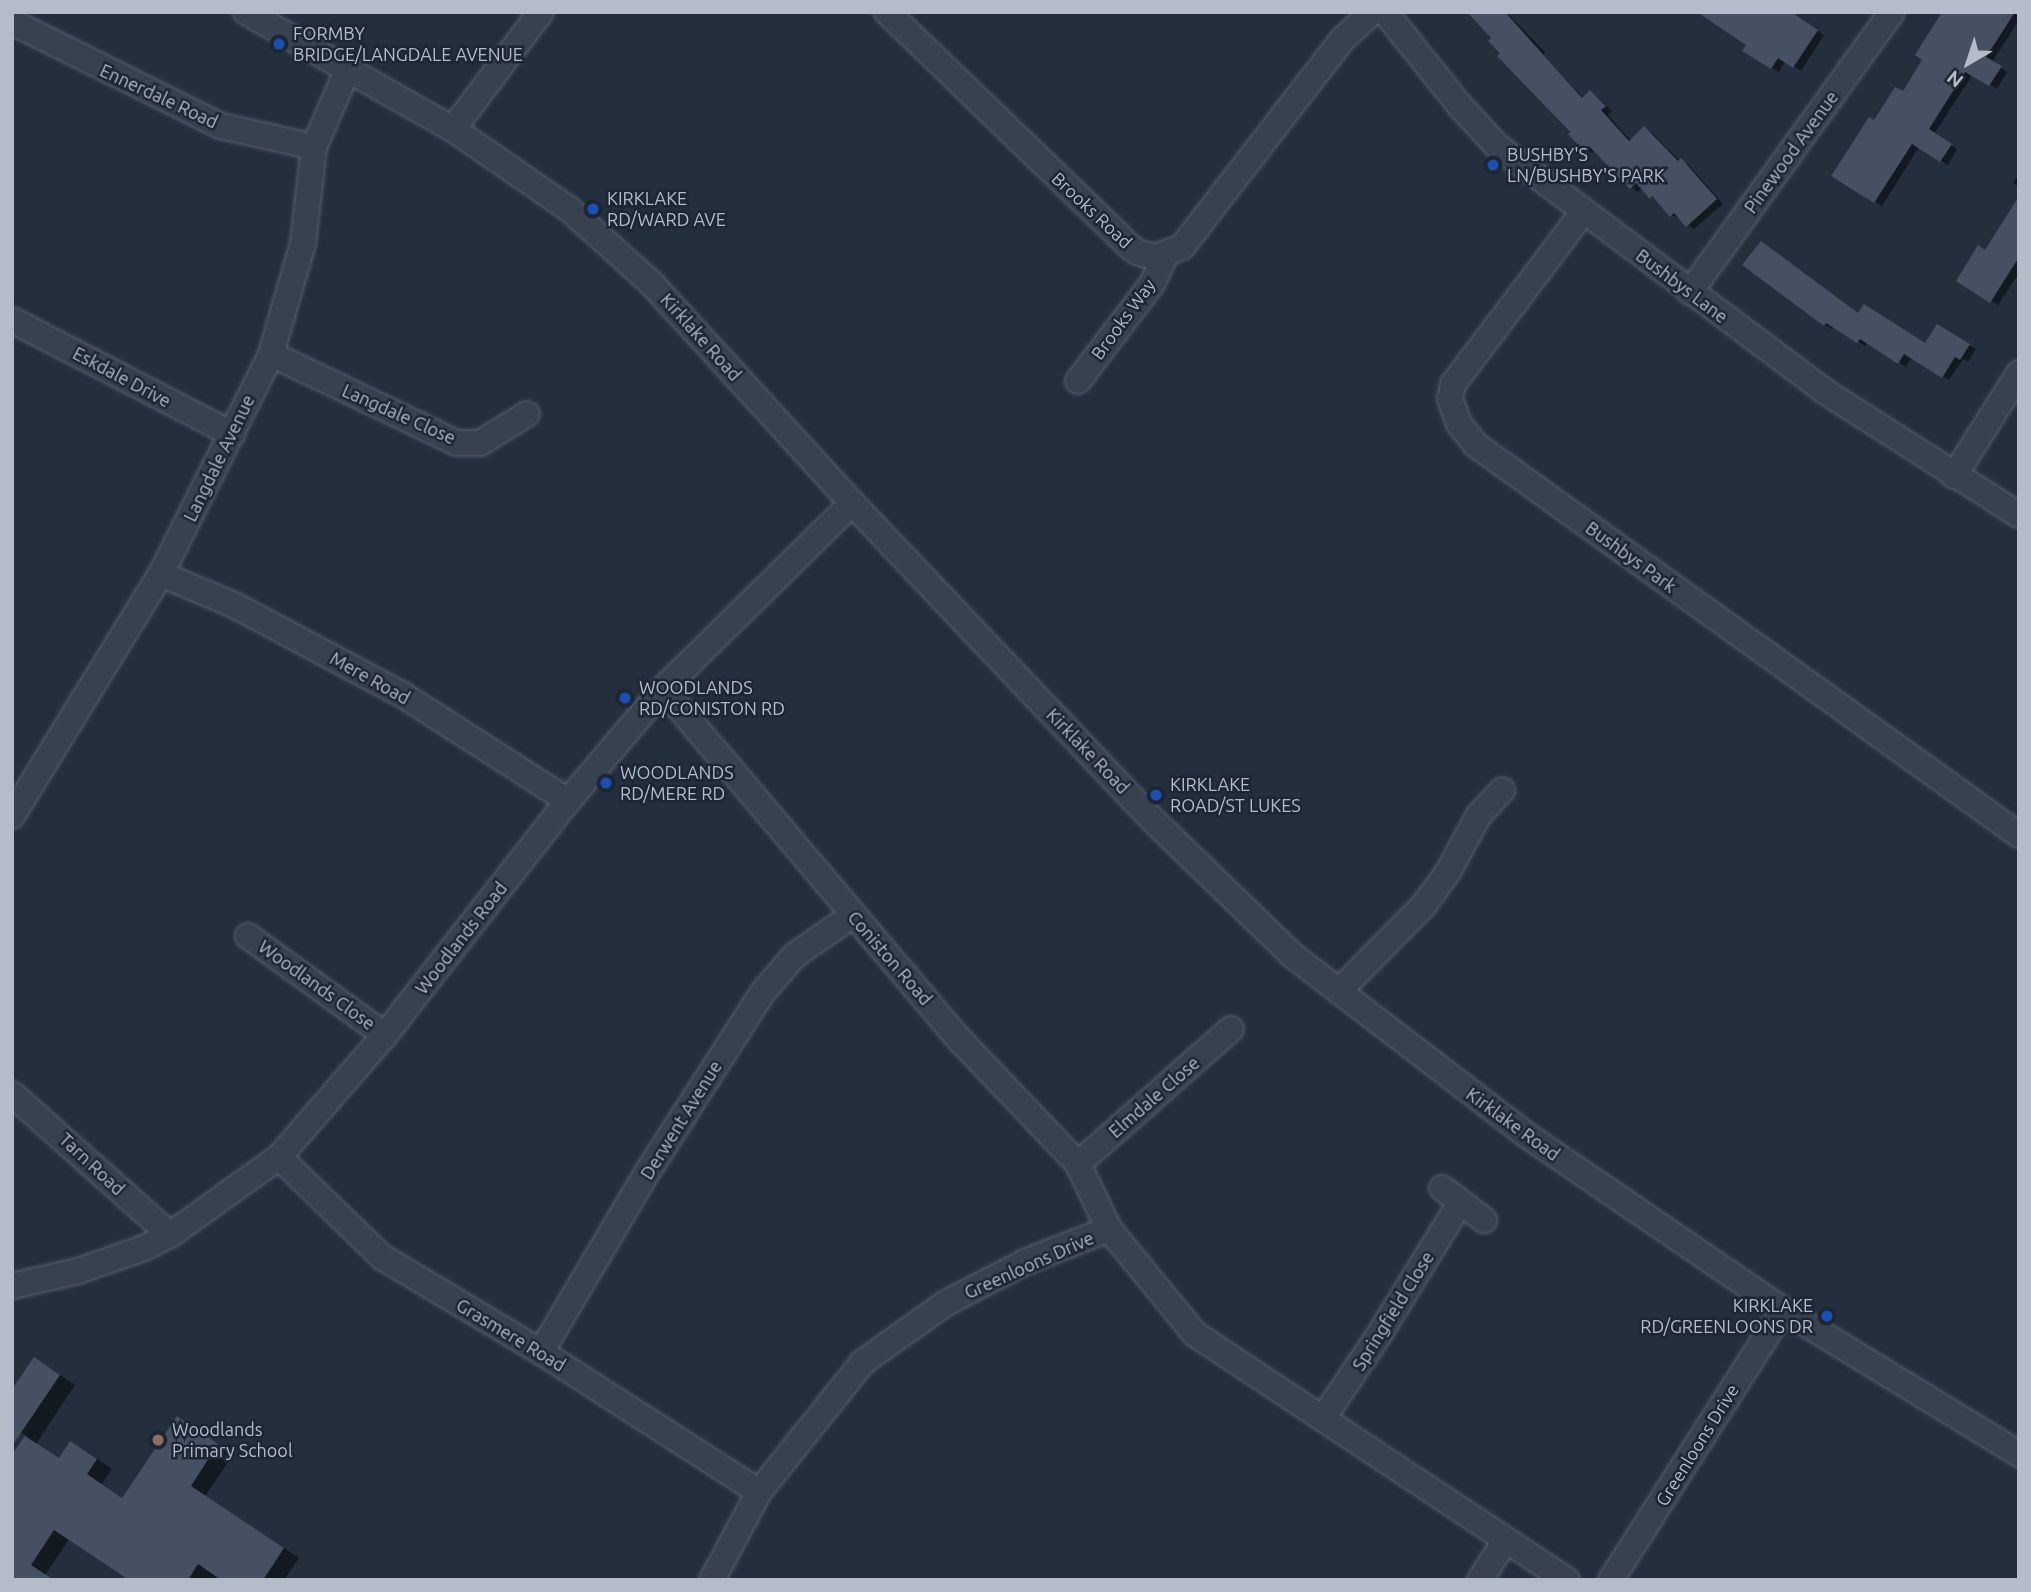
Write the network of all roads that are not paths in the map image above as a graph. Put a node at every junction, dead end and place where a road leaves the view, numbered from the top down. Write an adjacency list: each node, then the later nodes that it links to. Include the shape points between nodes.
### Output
1 (246, 12): 8 (street, Kirklake Road)
2 (541, 12): 9 (street)
3 (887, 12): 12 (street, Brooks Road, via 1129,246 1146,255)
4 (1372, 12): 12 (street, via 1343,39 1182,247)
5 (1385, 12): 11 (street, Bushbys Lane, via 1497,146)
6 (1885, 15): 13 (street, Pinewood Avenue)
7 (12, 22): 10 (street, Ennerdale Road, via 220,126)
8 (348, 69): 9 (street, Kirklake Road); 10 (street, Langdale Avenue)
9 (453, 129): 21 (street, Kirklake Road, via 569,209 652,284)
10 (314, 147): 15 (street, Langdale Avenue, via 303,243)
11 (1584, 211): 13 (street, Bushbys Lane); 28 (street, Bushbys Park, via 1453,384 1450,399 1459,424 1476,445)
12 (1164, 256): 17 (street, Brooks Way, via 1152,285)
13 (1690, 292): 20 (street, Bushbys Lane, via 1824,391)
14 (12, 320): 19 (street, Eskdale Drive)
15 (271, 354): 18 (street, Langdale Close, via 457,443 480,443); 19 (street, Langdale Avenue)
16 (2019, 373): 20 (street)
17 (1078, 381)
18 (527, 414)
19 (232, 434): 23 (street, Langdale Avenue)
20 (1954, 476): 22 (street, Bushbys Lane)
21 (852, 503): 24 (street, Woodlands Road); 31 (street, Kirklake Road, via 1158,825 1292,955)
22 (2019, 515)
23 (161, 574): 26 (street, Langdale Avenue); 27 (street, Mere Road, via 236,606 403,695)
24 (663, 689): 27 (street, Woodlands Road); 29 (street, Coniston Road)
25 (1502, 790): 31 (street, via 1479,815 1448,872 1423,905)
26 (16, 800)
27 (568, 801): 33 (street, Woodlands Road)
28 (2019, 835)
29 (853, 915): 36 (street, Coniston Road, via 960,1040); 42 (street, Derwent Avenue, via 795,956 763,992 650,1168)
30 (248, 936): 33 (street, Woodlands Close)
31 (1339, 991): 41 (street, Kirklake Road, via 1528,1136)
32 (1231, 1029): 36 (street, Elmdale Close)
33 (385, 1035): 35 (street, Woodlands Road)
34 (12, 1094): 39 (street, Tarn Road)
35 (279, 1157): 39 (street, Woodlands Road); 42 (street, Grasmere Road, via 382,1257)
36 (1078, 1164): 38 (street, Coniston Road)
37 (1484, 1220): 43 (street, Springfield Close, via 1451,1196 1377,1338)
38 (1109, 1229): 43 (street, Greenloons Drive, via 1195,1334); 45 (street, Greenloons Drive, via 1025,1262 946,1303 904,1331 863,1362)
39 (170, 1235): 40 (street, Woodlands Road, via 78,1271)
40 (12, 1286)
41 (1783, 1310): 44 (street, Kirklake Road); 50 (street, Greenloons Drive)
42 (541, 1352): 45 (street, Grasmere Road)
43 (1323, 1418): 46 (street, Greenloons Drive)
44 (2019, 1454)
45 (759, 1492): 47 (street, Greenloons Drive)
46 (1505, 1541): 48 (street); 49 (street, Greenloons Drive)
47 (712, 1580)
48 (1480, 1580)
49 (1567, 1580)
50 (1611, 1580)

